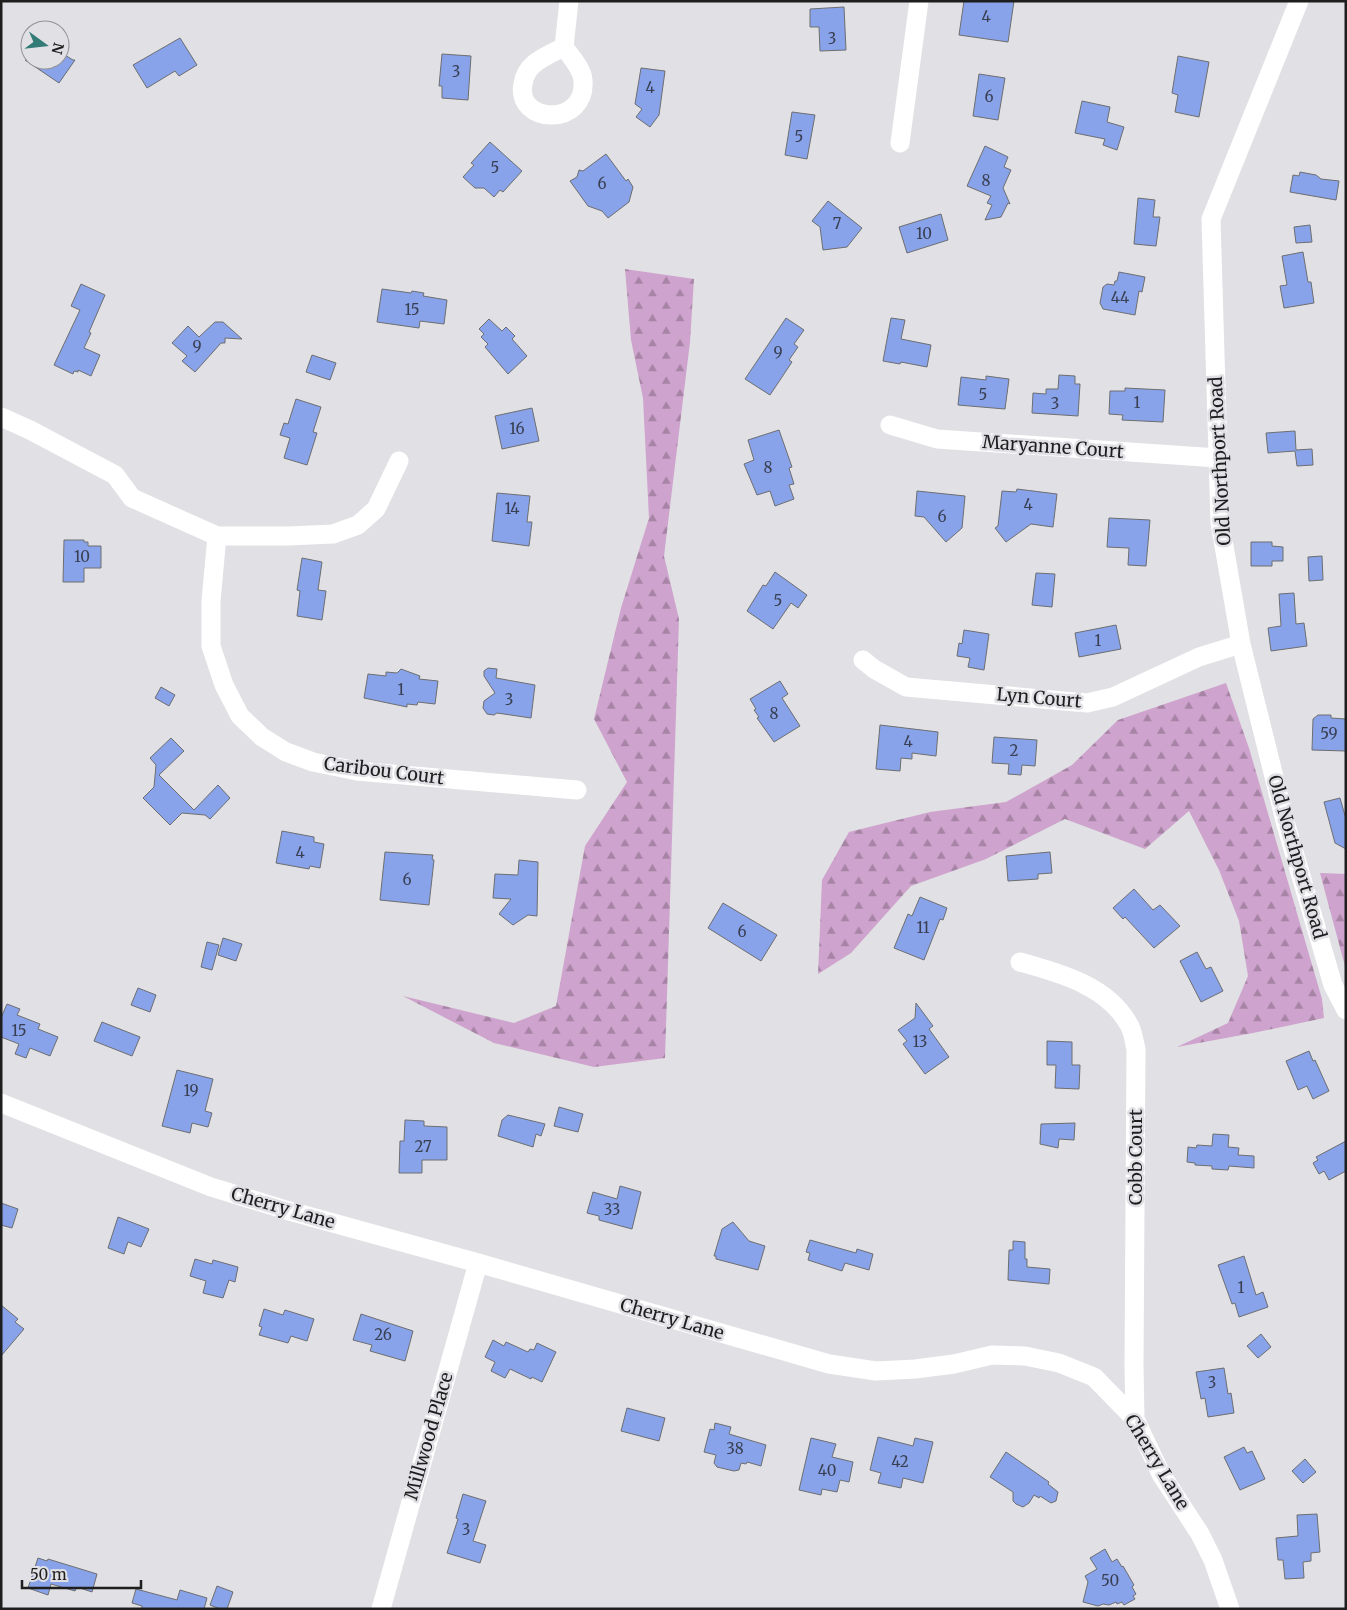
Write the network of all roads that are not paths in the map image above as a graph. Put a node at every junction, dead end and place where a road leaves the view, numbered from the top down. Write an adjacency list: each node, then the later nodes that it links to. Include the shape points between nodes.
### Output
1 (569, 1): 4 (street)
2 (919, 1): 5 (street)
3 (1299, 1): 8 (street, Old Northport Road, via 1211,219)
4 (564, 47)
5 (900, 143)
6 (1, 417): 10 (street, via 115,475 132,498)
7 (890, 425): 8 (street, Maryanne Court, via 937,439)
8 (1218, 458): 11 (street, Old Northport Road, via 1220,523)
9 (399, 461): 10 (street, via 376,509 358,525 333,534)
10 (217, 536): 13 (street, Caribou Court, via 211,646 224,685 240,716 262,737 286,752 313,762 357,771)
11 (1241, 644): 12 (street, Lyn Court, via 1199,656 1114,697 1086,704 906,687); 15 (street, Old Northport Road, via 1289,834 1333,984)
12 (863, 660)
13 (578, 790)
14 (1020, 962): 18 (street, Cobb Court, via 1064,975 1093,989 1117,1008 1129,1024 1136,1049)
15 (1346, 1010)
16 (1, 1103): 17 (street, Cherry Lane, via 211,1187)
17 (478, 1263): 18 (street, Cherry Lane, via 829,1364 876,1371 915,1369 992,1355 1025,1356 1058,1363 1094,1377); 19 (street, Millwood Place)
18 (1135, 1419): 20 (street, Cherry Lane, via 1161,1474 1200,1534)
19 (380, 1609)
20 (1230, 1609)

